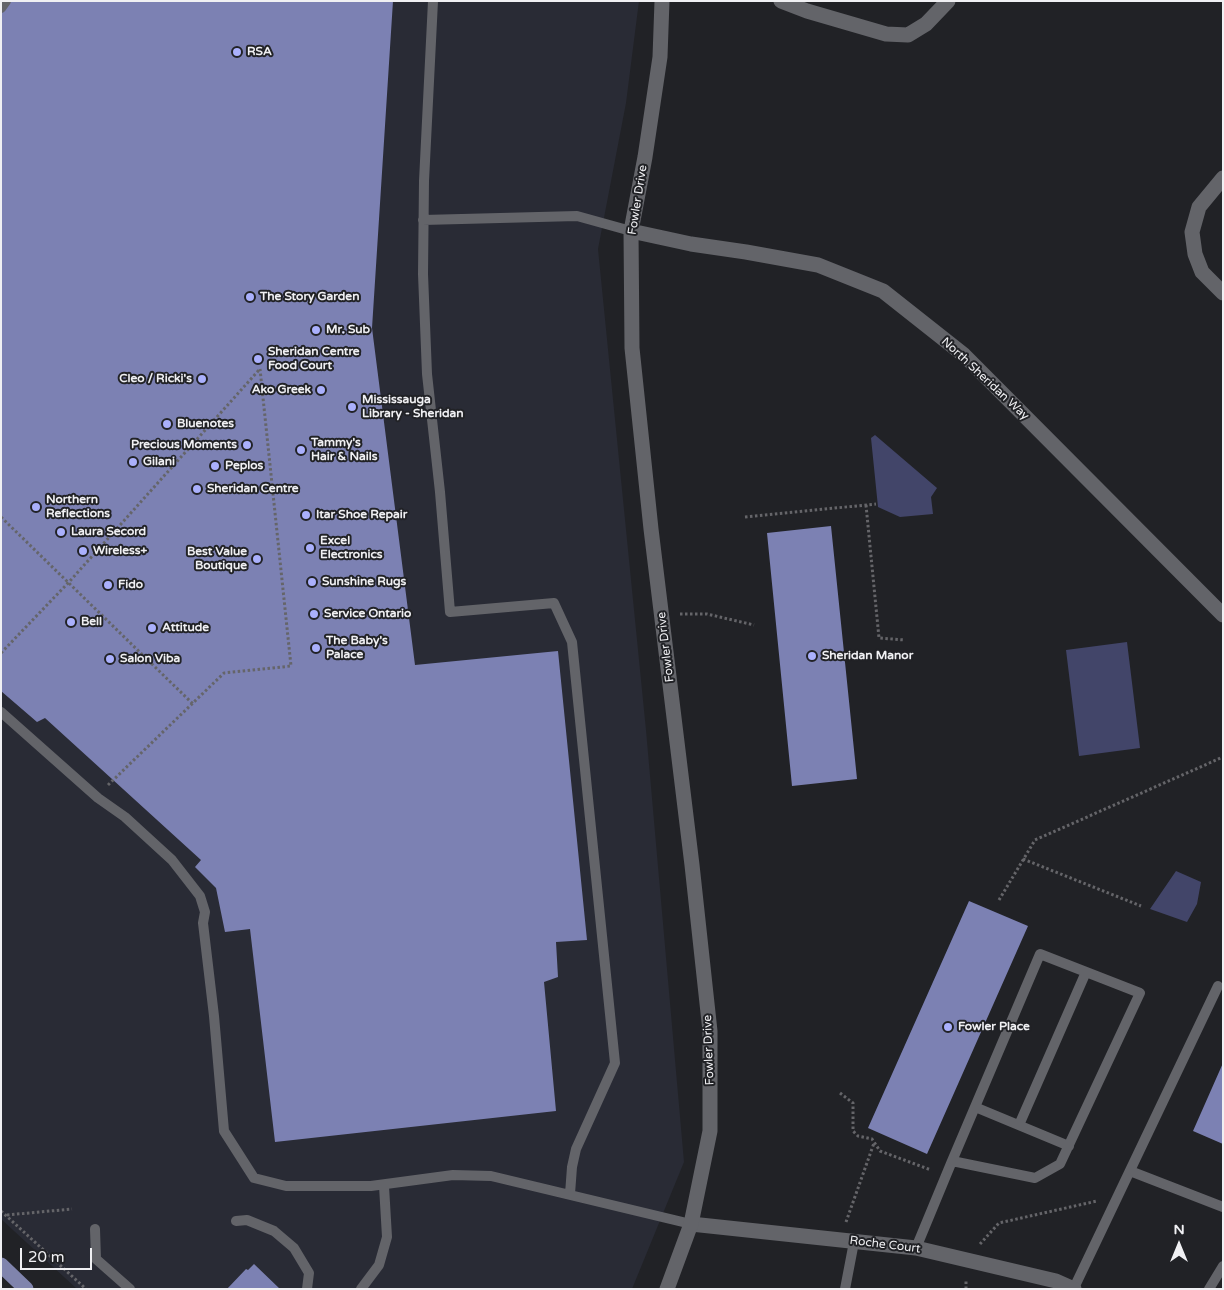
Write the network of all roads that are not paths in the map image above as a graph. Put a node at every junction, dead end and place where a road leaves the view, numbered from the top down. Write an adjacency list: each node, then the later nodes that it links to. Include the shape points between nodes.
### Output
1 (6, 1): 6 (lane)
2 (433, 1): 8 (lane)
3 (662, 1): 9 (street, Fowler Drive, via 660,57)
4 (781, 1): 5 (street, via 807,12 886,34 908,35 926,24)
5 (948, 1)
6 (1, 8)
7 (1223, 178): 10 (street, via 1199,207 1192,232 1202,272)
8 (423, 220): 9 (lane, via 577,216); 21 (lane, via 427,374 450,612 554,603 572,642 615,1063 576,1149)
9 (632, 231): 11 (street, North Sheridan Way, via 818,266 884,291 964,355); 24 (street, Fowler Drive, via 632,348 710,1031 710,1131)
10 (1223, 293)
11 (1223, 615)
12 (1, 712): 20 (lane, via 172,860 200,896 205,912 203,923 224,1131 254,1178 286,1186)
13 (1086, 972): 15 (lane, via 1040,954); 16 (lane); 17 (lane, via 1140,993)
14 (1218, 986): 19 (lane)
15 (975, 1107): 16 (lane); 18 (lane)
16 (1019, 1125): 17 (lane)
17 (1069, 1146): 18 (lane, via 1060,1164 1036,1178)
18 (952, 1161): 27 (lane)
19 (1130, 1171): 22 (lane); 36 (lane)
20 (384, 1186): 21 (lane, via 452,1175 491,1176); 33 (lane, via 387,1237 379,1265)
21 (570, 1194): 24 (lane)
22 (1223, 1207)
23 (236, 1221): 32 (lane, via 247,1220 274,1231 294,1248 309,1273)
24 (691, 1224): 26 (street, Roche Court); 34 (street, Fowler Drive)
25 (95, 1229): 31 (lane, via 96,1259)
26 (846, 1241): 27 (street, Roche Court); 35 (lane)
27 (916, 1248): 36 (street, Roche Court, via 1056,1281)
28 (1, 1265): 30 (main road)
29 (1223, 1266): 37 (lane)
30 (26, 1289)
31 (130, 1289)
32 (307, 1289)
33 (361, 1289)
34 (667, 1289)
35 (845, 1289)
36 (1074, 1289)
37 (1209, 1289)

